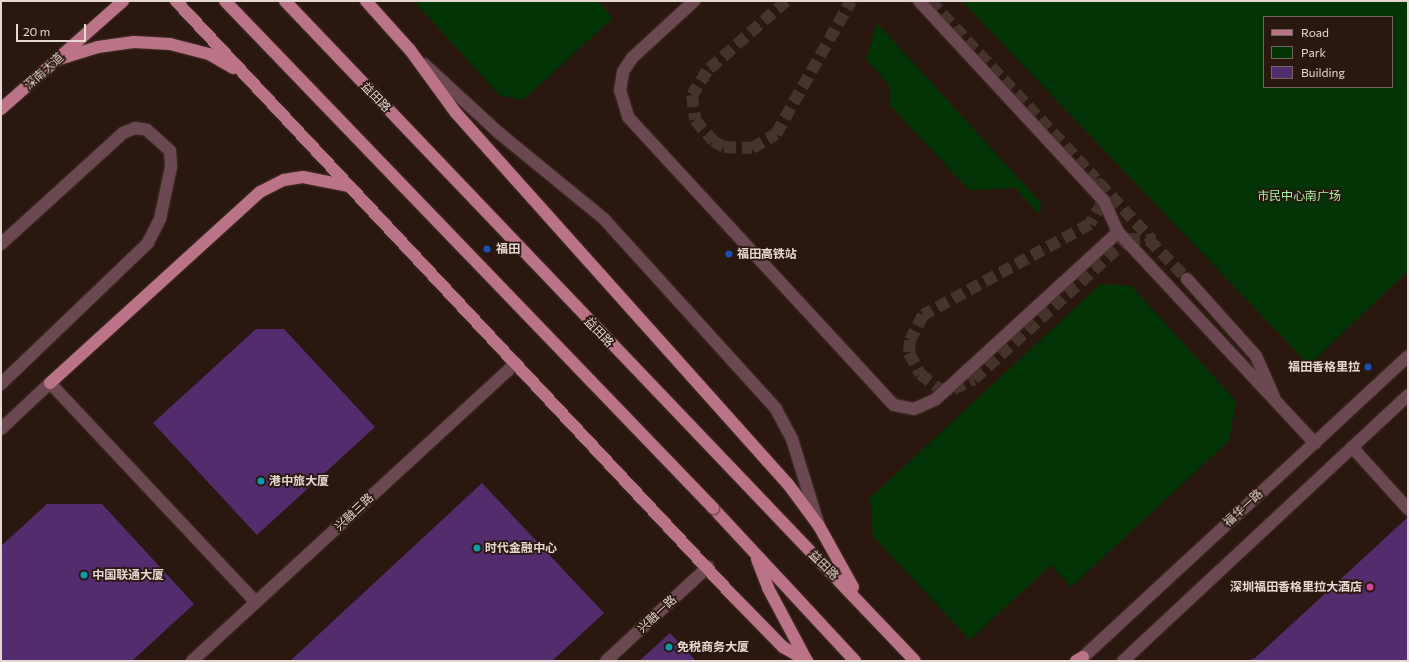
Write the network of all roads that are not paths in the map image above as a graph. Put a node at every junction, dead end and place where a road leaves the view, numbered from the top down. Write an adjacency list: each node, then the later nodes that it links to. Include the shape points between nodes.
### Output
1 (123, 1): 9 (main road, 深南大道)
2 (176, 1): 10 (main road)
3 (225, 1): 27 (main road, bridge)
4 (285, 1): 29 (main road, 益田路, via 738,479)
5 (366, 1): 8 (main road)
6 (694, 1): 13 (street, via 632,58 622,72 620,90 628,117 894,406 914,409 936,399)
7 (919, 1): 13 (street, via 1104,201)
8 (410, 50): 26 (main road, via 456,113 788,484); 26 (street, via 498,133 604,219 776,409 792,439)
9 (56, 60): 10 (main road, via 98,47 134,42 170,44 209,54); 11 (main road, 深南大道)
10 (246, 75): 12 (main road)
11 (1, 109)
12 (351, 187): 17 (main road); 18 (main road, via 327,179 303,177 284,180 260,192)
13 (1118, 232): 21 (street)
14 (1, 244): 19 (street, via 123,133 135,128 147,130 170,151 171,167 160,219 148,243)
15 (1187, 279): 21 (street, via 1256,356)
16 (1408, 356): 23 (street, 福华一路)
17 (516, 363): 28 (main road); 30 (street, 兴融三路)
18 (50, 383): 22 (street); 30 (street)
19 (1, 384)
20 (1408, 395): 24 (street)
21 (1276, 402): 23 (street)
22 (1, 429)
23 (1314, 443): 32 (street, 福华一路)
24 (1352, 447): 25 (street); 38 (street)
25 (1408, 509)
26 (819, 526): 29 (main road)
27 (755, 554): 35 (main road, via 768,588); 36 (main road)
28 (708, 567): 34 (street, 兴融一路); 35 (main road, via 782,647)
29 (860, 601): 31 (main road, 益田路)
30 (256, 602): 33 (street, 兴融三路)
31 (912, 658): 37 (main road)
32 (1080, 660)
33 (192, 661)
34 (606, 661)
35 (807, 661)
36 (855, 661)
37 (924, 661)
38 (1123, 661)

